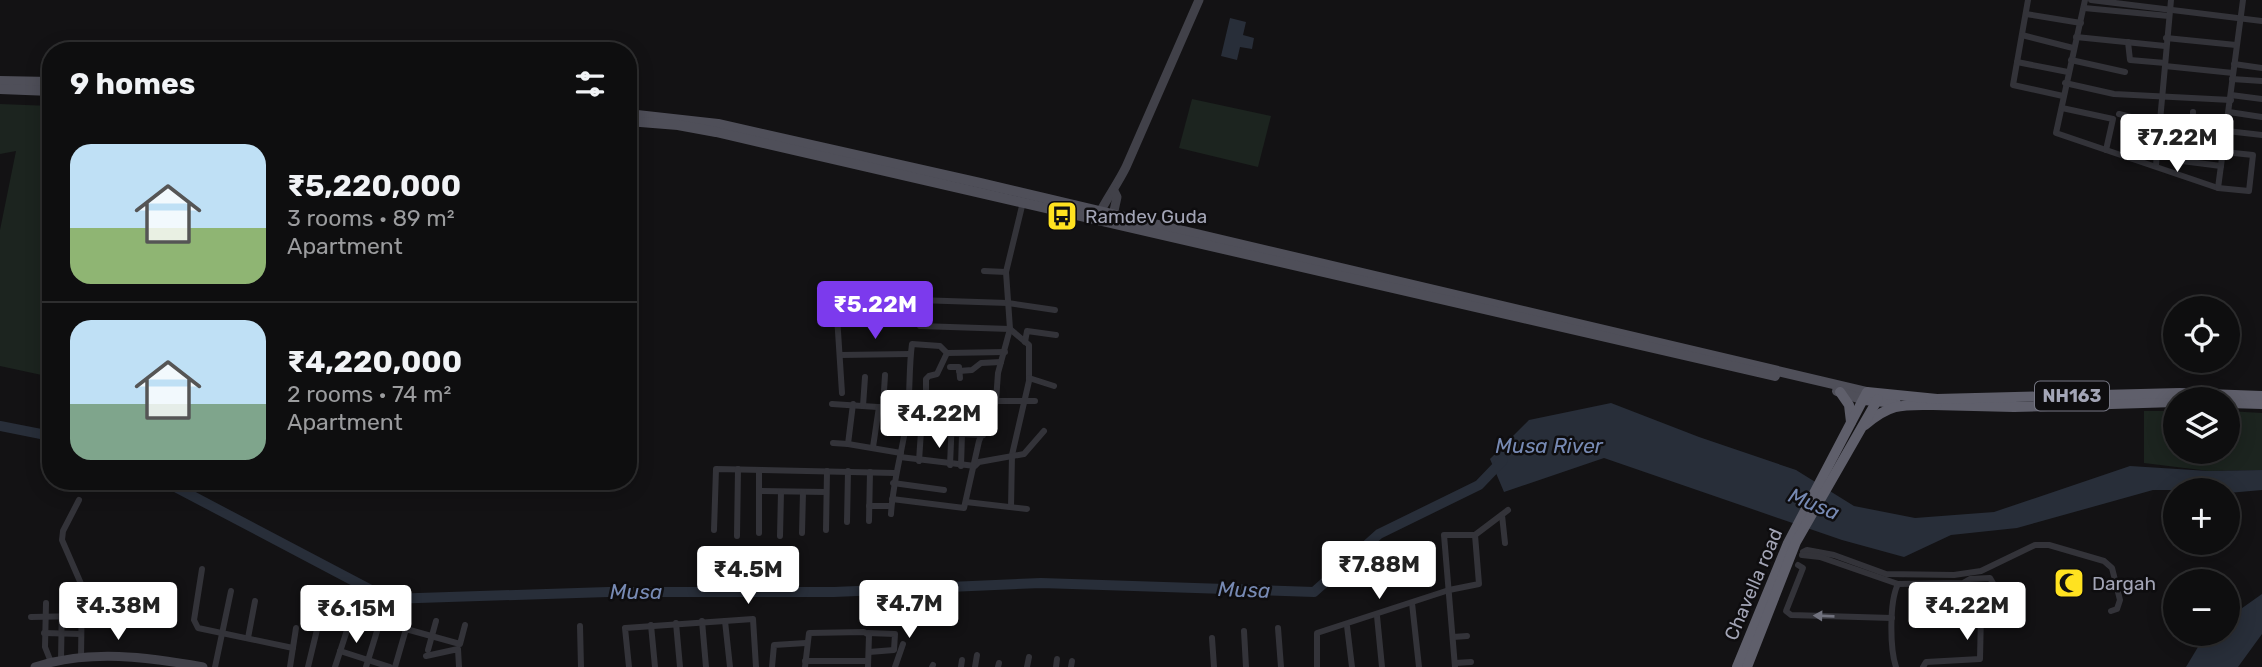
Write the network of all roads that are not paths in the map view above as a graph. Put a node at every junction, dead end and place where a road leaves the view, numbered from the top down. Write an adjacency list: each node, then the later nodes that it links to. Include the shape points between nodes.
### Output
1 (1199, 0): 62 (street)
2 (2028, 0): 7 (street)
3 (2091, 0): 6 (street)
4 (2243, 0): 9 (street)
5 (2084, 4): 8 (street); 11 (street)
6 (2170, 4): 8 (street); 9 (street)
7 (2025, 14): 11 (street); 12 (street)
8 (2169, 16): 14 (street)
9 (2240, 18): 10 (street); 16 (street)
10 (2262, 21)
11 (2081, 23): 13 (street)
12 (2022, 35): 18 (street); 20 (street)
13 (2076, 37): 15 (street); 18 (street)
14 (2166, 38): 16 (street); 17 (street)
15 (2128, 42): 17 (street); 21 (street, via 2130,60)
16 (2236, 45): 22 (street)
17 (2165, 46): 21 (street)
18 (2073, 48): 19 (street)
19 (2071, 60): 24 (street); 25 (street)
20 (2017, 61): 24 (street); 33 (street, via 2013,85)
21 (2165, 64): 26 (street); 34 (street)
22 (2234, 64): 23 (street); 26 (street)
23 (2262, 68)
24 (2068, 72): 30 (street)
25 (2125, 72)
26 (2232, 76): 29 (street); 35 (street)
27 (0, 82): 28 (main road)
28 (42, 82)
29 (2262, 82)
30 (2065, 83): 33 (street); 34 (street, via 2114,94)
31 (0, 89): 32 (main road)
32 (42, 91)
33 (2063, 96): 37 (street)
34 (2164, 96): 35 (street); 45 (street)
35 (2231, 98): 36 (street); 39 (street)
36 (2262, 99)
37 (2062, 108): 53 (street, via 2056,133); 53 (street, via 2113,119)
38 (2193, 112): 50 (street)
39 (2230, 112): 43 (street); 46 (street)
40 (2119, 114): 42 (street)
41 (637, 115): 63 (main road, via 718,124)
42 (2134, 117): 45 (street); 52 (street)
43 (2262, 117)
44 (637, 122): 63 (main road, via 716,132)
45 (2160, 124): 47 (street)
46 (2227, 131): 48 (street); 51 (street)
47 (2159, 134): 49 (street); 54 (street)
48 (2262, 135)
49 (2182, 136): 50 (street); 60 (street, via 2182,161)
50 (2192, 138): 51 (street)
51 (2225, 139): 55 (street)
52 (2132, 144): 54 (street); 57 (street)
53 (2106, 150): 57 (street)
54 (2157, 150): 59 (street)
55 (2224, 152): 56 (street); 60 (street)
56 (2253, 155): 58 (street); 61 (street, via 2249,191)
57 (2130, 157): 59 (street)
58 (2262, 157)
59 (2156, 165): 61 (street)
60 (2221, 166): 61 (street)
61 (2218, 188)
62 (1114, 191): 64 (street); 65 (street)
63 (1025, 197): 64 (main road); 67 (street)
64 (1098, 215): 65 (main road)
65 (1112, 219): 88 (main road); 91 (main road)
66 (984, 271): 67 (street)
67 (1006, 272): 69 (street)
68 (917, 300): 69 (street)
69 (1008, 303): 70 (street); 73 (street)
70 (1055, 310)
71 (846, 315): 80 (street, via 837,316)
72 (920, 326): 73 (street)
73 (1010, 329): 75 (street); 77 (street)
74 (1056, 335): 75 (street, via 1027,331)
75 (1025, 342): 86 (street, via 1030,345)
76 (983, 352): 77 (street); 78 (street); 82 (street)
77 (1005, 352): 81 (street)
78 (947, 353): 79 (street, via 940,346 914,343); 104 (street, via 936,373 926,379)
79 (911, 354): 80 (street); 103 (street)
80 (840, 355): 89 (street)
81 (1001, 362): 82 (street); 92 (street)
82 (983, 363): 83 (street, via 959,375 959,367)
83 (950, 367)
84 (885, 375): 102 (street)
85 (865, 377): 101 (street)
86 (1029, 379): 87 (street); 93 (street)
87 (1055, 386)
88 (1840, 392): 91 (main road); 108 (highway, via 1849,405)
89 (842, 393)
90 (2262, 396): 91 (highway, NH163, via 2180,393)
91 (1870, 400): 100 (highway); 108 (highway, Chavella road / NH163); 110 (highway, Chavella road / NH163)
92 (996, 401): 93 (street); 107 (street, via 981,401); 109 (street)
93 (1024, 401): 94 (street); 120 (street)
94 (1035, 401)
95 (2163, 402): 100 (highway, NH163)
96 (2240, 403): 99 (highway)
97 (832, 404): 98 (street)
98 (853, 404): 101 (street); 117 (street)
99 (2262, 404)
100 (1937, 405): 110 (highway, NH163, via 1884,410)
101 (863, 406): 102 (street)
102 (881, 407): 103 (street); 118 (street)
103 (908, 411): 104 (street); 119 (street)
104 (924, 416): 105 (street); 112 (street)
105 (952, 418): 106 (street); 113 (street)
106 (965, 418): 107 (street); 114 (street)
107 (977, 419): 109 (street)
108 (1851, 422): 155 (highway, Chavella road / NH163, via 1833,453)
109 (988, 425): 115 (street)
110 (1862, 428): 155 (highway, Chavella road / NH163, via 1796,542)
111 (1044, 431): 120 (street, via 1024,454)
112 (921, 432): 113 (street); 121 (street)
113 (951, 433): 114 (street); 122 (street)
114 (964, 434): 115 (street); 123 (street)
115 (983, 435): 124 (street)
116 (833, 443): 117 (street)
117 (848, 444): 118 (street)
118 (873, 447): 119 (street)
119 (900, 455): 121 (street); 130 (street)
120 (1012, 455): 124 (street); 141 (street)
121 (919, 461): 122 (street)
122 (950, 465): 123 (street)
123 (961, 466): 124 (street)
124 (975, 466): 138 (street)
125 (738, 469): 126 (street); 147 (street, via 716,470); 152 (street)
126 (759, 470): 127 (street); 133 (street)
127 (827, 471): 128 (street); 136 (street)
128 (848, 471): 129 (street); 145 (street)
129 (870, 472): 130 (street); 139 (street)
130 (895, 473): 131 (street)
131 (893, 483): 132 (street); 140 (street)
132 (944, 490)
133 (759, 491): 134 (street); 149 (street)
134 (781, 492): 135 (street); 153 (street)
135 (803, 492): 136 (street); 150 (street)
136 (825, 492): 148 (street)
137 (79, 500): 167 (street, via 62,540 82,586)
138 (966, 502): 140 (street, via 964,508); 141 (street)
139 (869, 506): 140 (street); 146 (street)
140 (891, 506)
141 (1011, 508): 142 (street)
142 (1027, 509)
143 (1508, 510): 144 (street)
144 (1502, 515): 151 (street); 154 (street)
145 (847, 522)
146 (869, 522)
147 (714, 530)
148 (825, 530)
149 (759, 533)
150 (802, 533)
151 (1475, 535): 158 (street, via 1480,582); 158 (street, via 1444,535)
152 (737, 536)
153 (780, 536)
154 (1505, 543)
155 (1799, 560): 157 (street, via 1820,556); 164 (street, via 1807,550 1886,574 1954,575 1981,571 2035,545 2049,545 2104,561 2112,568 2120,600); 173 (street, one-way to 155, via 1791,615 1786,611); 243 (highway, Chavella road / NH163); 244 (highway, Chavella road / NH163)
156 (202, 569): 191 (street, via 195,624)
157 (1898, 584): 173 (street); 246 (street, via 1990,578 1994,585 1991,610 1981,613 1980,659 1926,662)
158 (1448, 590): 163 (street); 194 (street)
159 (231, 591): 191 (street)
160 (255, 601): 195 (street)
161 (62, 602): 171 (street)
162 (46, 603): 170 (street)
163 (1412, 603): 168 (street); 242 (street)
164 (2111, 611)
165 (321, 614): 220 (street)
166 (352, 615): 200 (street)
167 (81, 616): 171 (street); 190 (street)
168 (1377, 616): 182 (street); 241 (street)
169 (31, 617): 170 (street)
170 (45, 617): 171 (street); 187 (street)
171 (62, 617): 189 (street)
172 (381, 618): 210 (street)
173 (1892, 618): 245 (street)
174 (410, 619): 185 (street)
175 (436, 621): 192 (street)
176 (702, 621): 177 (street); 178 (street); 228 (street)
177 (725, 621): 229 (street); 230 (street, via 753,619)
178 (676, 623): 180 (street); 227 (street)
179 (465, 625): 192 (street, via 460,644)
180 (652, 625): 225 (street, via 625,628); 226 (street)
181 (580, 626): 224 (street)
182 (1347, 626): 239 (street, via 1316,635); 240 (street)
183 (296, 628): 199 (street)
184 (1278, 628): 238 (street)
185 (406, 629): 192 (street); 222 (street)
186 (1244, 631): 237 (street)
187 (44, 633): 189 (street); 207 (street)
188 (868, 633): 197 (street, via 808,634); 201 (street); 201 (street, via 895,634 894,650)
189 (61, 634): 190 (street); 206 (street)
190 (80, 634): 204 (street)
191 (222, 635): 195 (street); 218 (street)
192 (432, 636): 223 (street, via 427,653 458,649)
193 (1466, 636): 194 (street)
194 (1453, 637): 215 (street)
195 (248, 638): 199 (street)
196 (1212, 638): 236 (street)
197 (806, 643): 211 (street); 231 (street, via 774,645)
198 (903, 644): 232 (street)
199 (293, 648): 219 (street)
200 (340, 651): 210 (street); 221 (street)
201 (869, 652): 213 (street)
202 (977, 655): 233 (street)
203 (1029, 657): 234 (street)
204 (81, 658): 206 (street); 209 (street, via 140,656)
205 (1057, 659): 235 (street)
206 (61, 660): 207 (street)
207 (51, 662): 216 (street)
208 (1471, 662): 215 (street)
209 (161, 663): 214 (street)
210 (367, 664): 222 (street)
211 (805, 664): 212 (street)
212 (839, 664): 213 (street)
213 (868, 664)
214 (187, 665): 217 (street)
215 (1455, 665)
216 (35, 667)
217 (203, 667)
218 (215, 667)
219 (290, 667)
220 (308, 667)
221 (335, 667)
222 (393, 667)
223 (458, 667)
224 (581, 667)
225 (629, 667)
226 (655, 667)
227 (680, 667)
228 (706, 667)
229 (730, 667)
230 (756, 667)
231 (772, 667)
232 (895, 667)
233 (975, 667)
234 (1027, 667)
235 (1056, 667)
236 (1214, 667)
237 (1246, 667)
238 (1281, 667)
239 (1317, 667)
240 (1352, 667)
241 (1382, 667)
242 (1419, 667)
243 (1737, 667)
244 (1747, 667)
245 (1896, 667)
246 (1923, 667)

